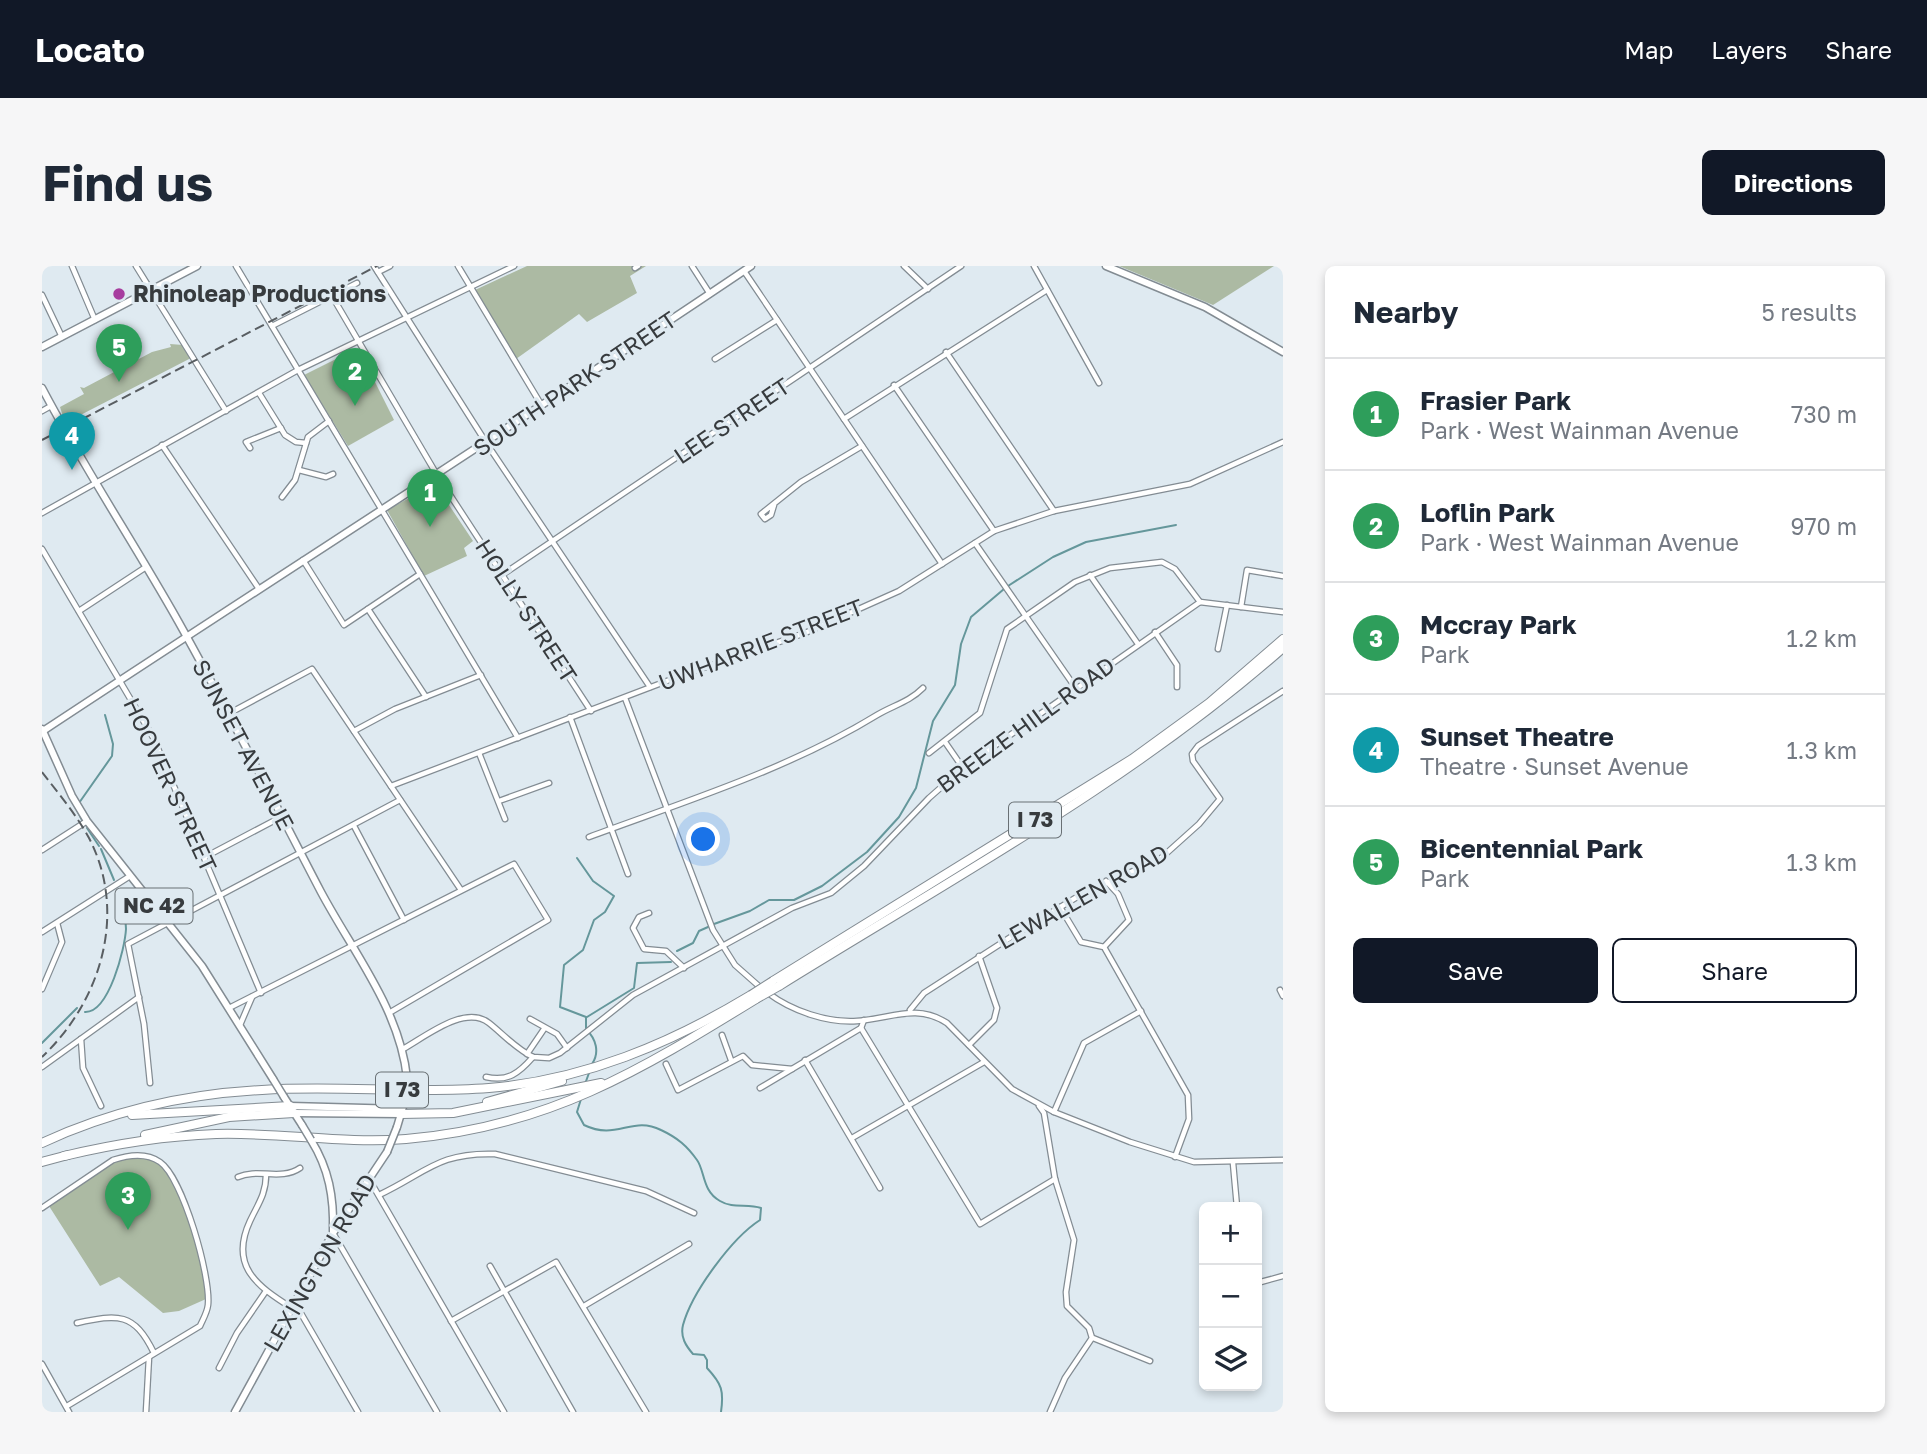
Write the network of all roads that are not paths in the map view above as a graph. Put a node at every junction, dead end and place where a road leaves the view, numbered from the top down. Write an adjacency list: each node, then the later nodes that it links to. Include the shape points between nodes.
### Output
1 (72, 266): 26 (street)
2 (136, 266): 20 (street)
3 (197, 266): 20 (main road)
4 (236, 266): 28 (street)
5 (374, 266): 16 (street)
6 (390, 266): 16 (street)
7 (458, 266): 18 (street)
8 (514, 266): 18 (street)
9 (692, 266): 22 (street)
10 (751, 266): 15 (main road, SOUTH PARK STREET)
11 (904, 266): 19 (street)
12 (961, 266): 19 (street, LEE STREET)
13 (1034, 266): 21 (street)
14 (1106, 266): 33 (main road, via 1205,307)
15 (744, 271): 22 (main road, SOUTH PARK STREET); 27 (street)
16 (377, 272): 25 (street)
17 (357, 283): 24 (street)
18 (471, 288): 25 (street); 42 (street)
19 (928, 289): 35 (street, LEE STREET)
20 (152, 290): 26 (main road); 44 (street)
21 (1046, 290): 32 (street); 37 (street)
22 (710, 294): 42 (main road, SOUTH PARK STREET)
23 (42, 295): 29 (street)
24 (332, 296): 28 (street); 30 (street, HOLLY STREET)
25 (408, 319): 30 (street); 50 (street)
26 (95, 320): 29 (main road)
27 (777, 320): 34 (street); 35 (street)
28 (272, 326): 36 (street)
29 (62, 337): 31 (main road)
30 (359, 342): 36 (street); 56 (street, HOLLY STREET)
31 (42, 347)
32 (946, 352): 38 (street); 61 (street)
33 (1283, 352)
34 (715, 359)
35 (810, 369): 45 (street); 64 (street, LEE STREET)
36 (298, 370): 40 (street); 46 (street)
37 (1099, 383)
38 (894, 385): 45 (street); 63 (street)
39 (42, 388): 41 (main road, SUNSET AVENUE)
40 (259, 393): 44 (street); 47 (street)
41 (51, 406): 43 (street); 57 (main road, SUNSET AVENUE)
42 (542, 406): 50 (main road, SOUTH PARK STREET)
43 (42, 411)
44 (226, 411): 51 (street)
45 (844, 419): 52 (street)
46 (329, 421): 49 (street); 60 (street)
47 (281, 428): 49 (street, via 290,439); 53 (street, via 246,442)
48 (1283, 442): 61 (street, UWHARRIE STREET, via 1190,484)
49 (306, 443): 54 (street)
50 (487, 444): 56 (main road, SOUTH PARK STREET); 64 (street)
51 (162, 445): 57 (street); 74 (street)
52 (862, 446): 59 (street, via 801,482); 68 (street)
53 (250, 448)
54 (299, 470): 55 (street, via 326,477); 58 (street)
55 (333, 474)
56 (437, 475): 60 (main road, SOUTH PARK STREET); 71 (street, HOLLY STREET)
57 (95, 482): 62 (street); 69 (main road, SUNSET AVENUE)
58 (282, 497)
59 (774, 505)
60 (381, 509): 67 (main road, SOUTH PARK STREET); 70 (street)
61 (1054, 511): 63 (street, UWHARRIE STREET)
62 (42, 513)
63 (994, 531): 65 (street, UWHARRIE STREET)
64 (552, 542): 71 (street, LEE STREET); 92 (street)
65 (975, 543): 68 (street, UWHARRIE STREET); 81 (street)
66 (42, 549): 79 (street, HOOVER STREET)
67 (303, 560): 74 (main road, SOUTH PARK STREET); 78 (street, via 344,625)
68 (942, 564): 92 (street, UWHARRIE STREET, via 899,591 805,634)
69 (146, 566): 79 (street); 83 (main road, SUNSET AVENUE)
70 (420, 574): 78 (street); 88 (street)
71 (502, 575): 97 (street, HOLLY STREET)
72 (1090, 575): 75 (street, via 1163,562 1175,569); 81 (street); 85 (street)
73 (1283, 576): 77 (street, via 1247,570)
74 (259, 589): 83 (main road, SOUTH PARK STREET)
75 (1200, 602): 76 (street); 82 (street, BREEZE HILL ROAD)
76 (1227, 606): 77 (street); 87 (street)
77 (1241, 607): 80 (street)
78 (368, 609): 95 (street)
79 (79, 611): 89 (street, HOOVER STREET)
80 (1283, 612)
81 (1026, 613): 90 (street); 103 (street, via 1004,635 980,713)
82 (1155, 632): 85 (street, BREEZE HILL ROAD); 91 (street, via 1177,665)
83 (187, 637): 89 (main road, SOUTH PARK STREET); 98 (main road, SUNSET AVENUE)
84 (1283, 639): 137 (highway, I 73, via 1209,703 1132,759)
85 (1138, 643): 90 (street, BREEZE HILL ROAD)
86 (1283, 648): 137 (highway, I 73, via 1214,707 1113,779)
87 (1218, 649)
88 (481, 675): 95 (street); 102 (street)
89 (120, 681): 100 (main road, SOUTH PARK STREET); 120 (street, HOOVER STREET, via 154,739)
90 (1075, 687): 106 (street, BREEZE HILL ROAD)
91 (1177, 687)
92 (650, 688): 96 (street, UWHARRIE STREET)
93 (923, 688): 111 (street, via 907,702 823,745)
94 (1283, 691): 123 (street, LEWALLEN ROAD, via 1192,754 1220,799 1201,822 1160,859)
95 (426, 697): 101 (street)
96 (625, 698): 97 (street, UWHARRIE STREET); 111 (street)
97 (591, 711): 99 (street, UWHARRIE STREET)
98 (228, 714): 101 (street, via 312,669); 112 (main road, SUNSET AVENUE)
99 (570, 717): 102 (street, UWHARRIE STREET); 116 (street)
100 (42, 731): 114 (main road, NC 42)
101 (354, 732): 108 (street)
102 (518, 737): 104 (street, UWHARRIE STREET)
103 (945, 741): 105 (street); 106 (street)
104 (479, 753): 108 (street, UWHARRIE STREET); 110 (street)
105 (929, 753)
106 (964, 768): 134 (street, BREEZE HILL ROAD, via 838,888 776,916)
107 (549, 783): 110 (street)
108 (391, 786): 109 (street)
109 (400, 800): 115 (street); 124 (street)
110 (499, 801): 113 (street)
111 (666, 808): 116 (street); 134 (street)
112 (281, 817): 119 (main road, SUNSET AVENUE); 120 (street)
113 (505, 819)
114 (87, 821): 118 (street); 122 (main road, NC 42)
115 (354, 826): 119 (street); 128 (street)
116 (610, 829): 117 (street); 121 (street)
117 (589, 837)
118 (42, 850)
119 (301, 854): 125 (street); 132 (main road, SUNSET AVENUE)
120 (205, 857): 125 (street, HOOVER STREET)
121 (628, 874)
122 (130, 876): 129 (main road, NC 42); 130 (street)
123 (1106, 881): 126 (street, LEWALLEN ROAD); 133 (street, via 1118,894 1129,920)
124 (461, 890): 128 (street); 148 (street, via 514,864 548,920)
125 (220, 895): 129 (street); 140 (street, HOOVER STREET)
126 (1060, 907): 133 (street, via 1081,942); 135 (street, LEWALLEN ROAD)
127 (649, 913): 136 (street, via 633,928 644,949 666,951)
128 (404, 920): 132 (street)
129 (167, 922): 142 (street, via 128,944); 145 (main road, NC 42)
130 (57, 923): 131 (street); 138 (street, via 62,942)
131 (42, 932)
132 (351, 947): 140 (street); 148 (main road, SUNSET AVENUE)
133 (1104, 947): 147 (street)
134 (723, 948): 136 (street, BREEZE HILL ROAD); 150 (street, via 756,985 789,1005 822,1018)
135 (979, 956): 146 (street, LEWALLEN ROAD, via 924,993); 156 (street, via 998,1008)
136 (684, 968): 157 (street, BREEZE HILL ROAD, via 633,995)
137 (776, 983): 144 (highway, I 73, bridge)
138 (42, 989)
139 (1280, 990): 141 (street)
140 (261, 993): 143 (street)
141 (1283, 996)
142 (139, 997): 155 (street); 170 (street)
143 (252, 997): 145 (street); 151 (street)
144 (753, 997): 163 (highway, I 73); 166 (highway, I 73)
145 (229, 1008): 151 (main road, NC 42)
146 (909, 1011): 150 (street); 156 (street, via 936,1015)
147 (1141, 1011): 177 (street, via 1084,1043); 182 (street, via 1188,1094 1189,1119)
148 (389, 1013): 158 (main road, SUNSET AVENUE)
149 (530, 1019): 153 (street)
150 (864, 1020): 152 (street)
151 (239, 1025): 176 (main road, NC 42, bridge)
152 (861, 1028): 162 (street); 172 (street)
153 (544, 1029): 157 (street, via 557,1034); 159 (street)
154 (722, 1035): 161 (street)
155 (81, 1038): 167 (street); 174 (street, via 80,1060)
156 (969, 1045): 164 (street)
157 (567, 1048): 160 (street, via 549,1058)
158 (403, 1049): 159 (street, via 461,1018 475,1016); 175 (main road, SUNSET AVENUE, bridge, via 407,1078)
159 (527, 1054): 160 (street)
160 (533, 1057): 169 (street, via 510,1077)
161 (731, 1060): 165 (street, via 678,1090); 168 (street, via 743,1056 752,1065)
162 (805, 1060): 168 (street); 179 (street)
163 (617, 1061): 175 (highway, via 501,1099 440,1110); 178 (highway, I 73, via 491,1088 223,1093 140,1108)
164 (985, 1062): 172 (street); 173 (street, via 1012,1089)
165 (666, 1064)
166 (646, 1066): 175 (highway, via 569,1092 453,1113); 181 (highway, I 73, via 548,1109 449,1133 381,1140 217,1134 113,1144)
167 (42, 1067)
168 (792, 1069): 171 (street)
169 (486, 1077)
170 (150, 1083)
171 (760, 1088)
172 (909, 1105): 179 (street); 190 (street, via 980,1224)
173 (1039, 1105): 177 (street); 190 (street)
174 (101, 1107)
175 (403, 1108): 176 (main road); 189 (main road, LEXINGTON ROAD, bridge, via 387,1152)
176 (292, 1110): 178 (highway, via 167,1111); 181 (highway, via 229,1117); 196 (main road, bridge, via 317,1149 332,1192)
177 (1054, 1112): 182 (street)
178 (78, 1129): 180 (highway, I 73)
179 (852, 1138): 191 (street)
180 (42, 1143)
181 (64, 1156): 184 (highway, I 73)
182 (1175, 1157): 185 (street)
183 (1283, 1160): 185 (street)
184 (42, 1162)
185 (1233, 1163): 193 (street)
186 (300, 1168): 187 (street)
187 (267, 1175): 188 (street); 202 (street, via 265,1193 249,1222 243,1247 251,1276)
188 (238, 1177)
189 (369, 1178): 192 (street); 196 (main road, LEXINGTON ROAD)
190 (1055, 1179): 207 (street, via 1074,1240 1067,1306 1089,1328)
191 (880, 1188)
192 (379, 1195): 195 (street, via 442,1159 495,1154 646,1191); 205 (street)
193 (1237, 1202)
194 (42, 1208): 208 (street, via 113,1160 137,1155 162,1163 170,1173 202,1255 208,1305 200,1326)
195 (694, 1213)
196 (333, 1233): 203 (main road, LEXINGTON ROAD); 216 (street)
197 (689, 1244): 204 (street)
198 (490, 1266): 201 (street)
199 (1283, 1276): 200 (street)
200 (1262, 1282)
201 (504, 1291): 204 (street, via 556,1262); 205 (street); 218 (street)
202 (266, 1292): 203 (street); 211 (street)
203 (293, 1305): 214 (main road, LEXINGTON ROAD); 215 (street)
204 (584, 1306): 219 (street)
205 (452, 1321): 217 (street)
206 (77, 1323): 208 (street, via 124,1318 145,1337)
207 (1092, 1338): 209 (street); 220 (street, via 1065,1378)
208 (151, 1355): 212 (street); 213 (street)
209 (1150, 1361)
210 (42, 1365): 212 (street)
211 (219, 1368)
212 (68, 1409)
213 (146, 1412)
214 (235, 1412)
215 (358, 1412)
216 (437, 1412)
217 (504, 1412)
218 (573, 1412)
219 (646, 1412)
220 (1050, 1412)

